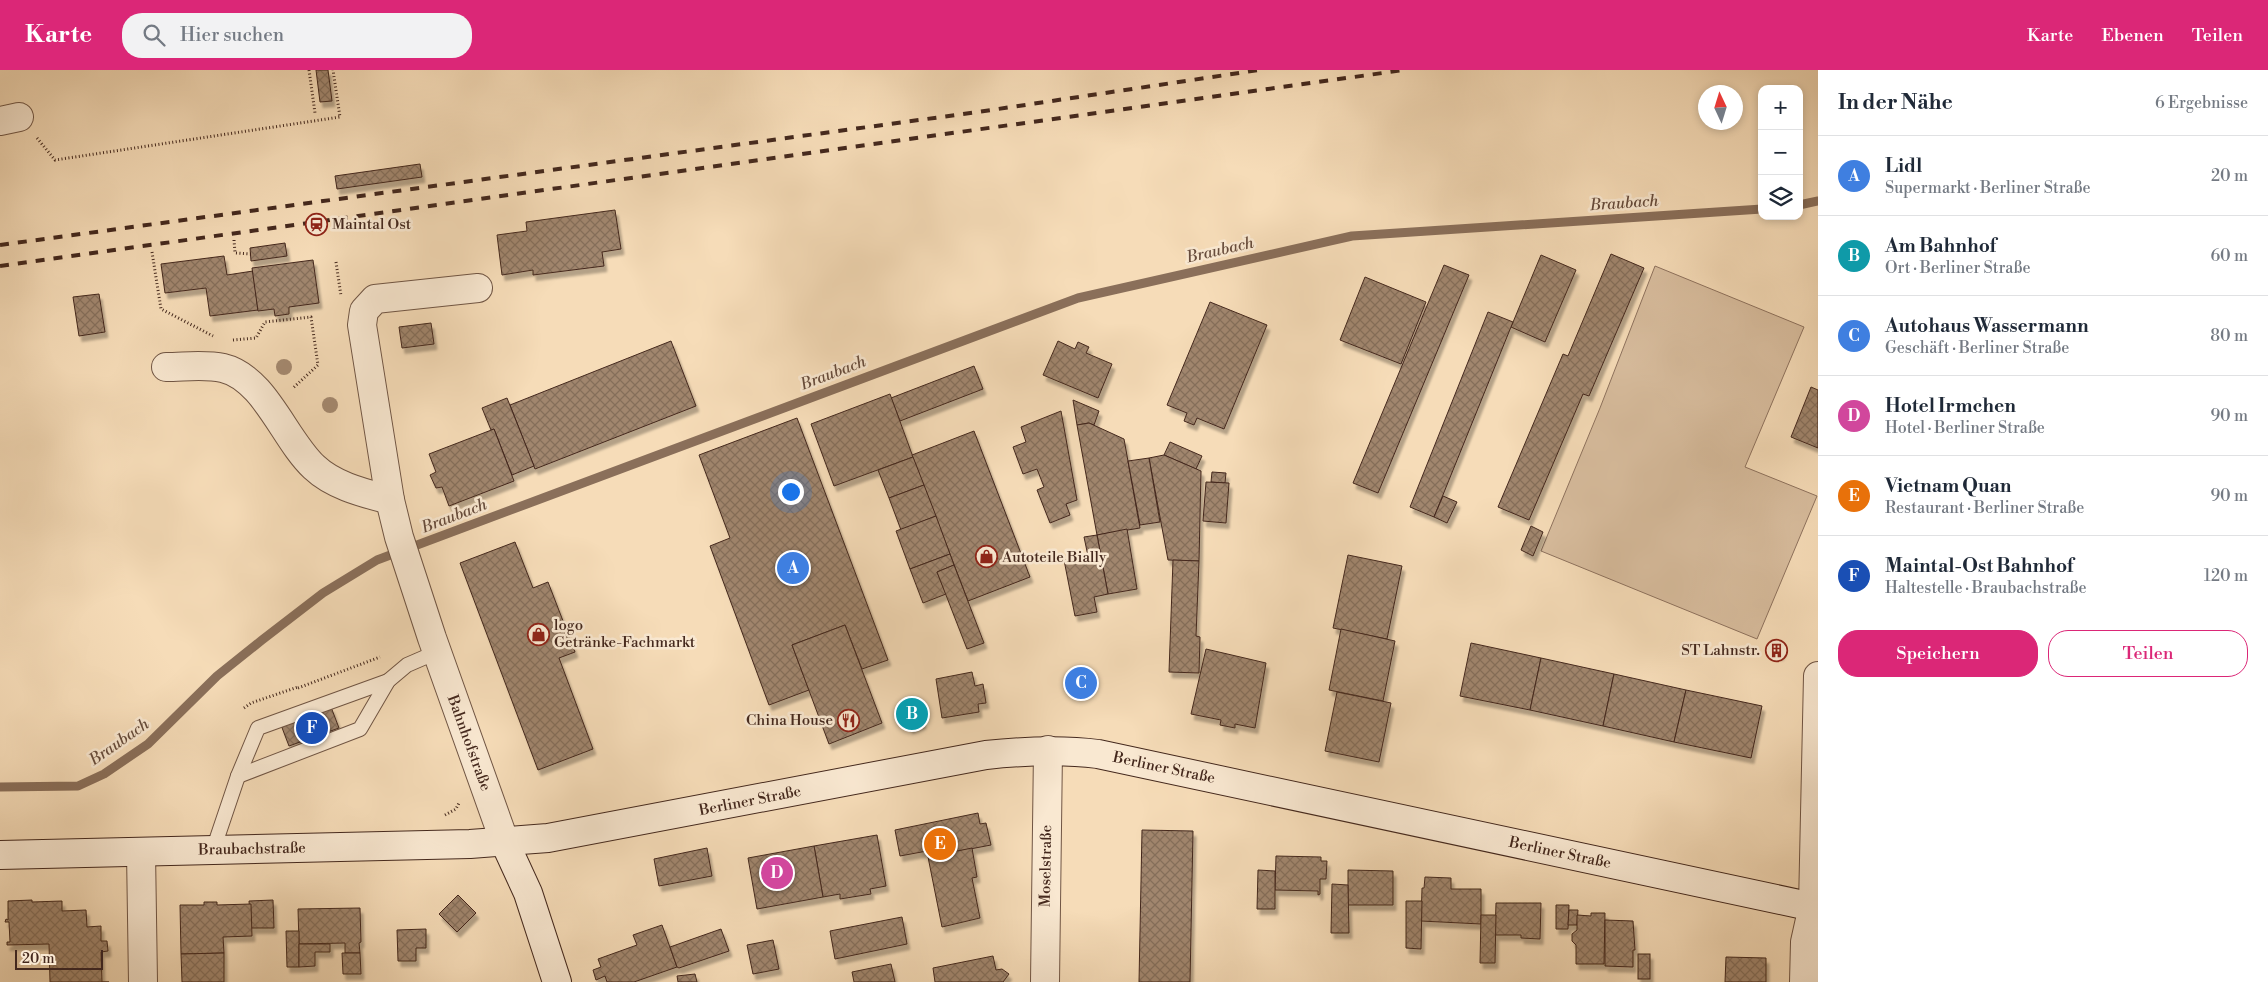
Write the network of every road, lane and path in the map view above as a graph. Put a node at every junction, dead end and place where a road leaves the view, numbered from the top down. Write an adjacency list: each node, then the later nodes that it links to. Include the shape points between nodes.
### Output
1 (309, 70): 3 (path)
2 (333, 70): 4 (path, via 340,117 55,160)
3 (315, 113)
4 (10, 119)
5 (234, 240): 7 (path, via 236,253)
6 (152, 252): 9 (path, via 161,309)
7 (251, 254)
8 (478, 288): 13 (street, Bahnhofstraße, via 375,299 364,311 362,325)
9 (221, 340)
10 (230, 340): 12 (path, via 256,338 265,322 312,317 318,365)
11 (166, 367): 12 (street, via 223,368 241,376 258,390)
12 (270, 409): 13 (street, via 298,451 314,468 356,491)
13 (390, 500): 14 (street, Bahnhofstraße)
14 (437, 652): 16 (lane, via 407,665); 21 (street, Bahnhofstraße)
15 (1818, 676): 25 (street)
16 (388, 681): 18 (lane, via 360,729); 18 (lane, via 258,728)
17 (1048, 750): 21 (street, Berliner Straße, via 986,755 563,836); 25 (street, Berliner Straße, via 1098,754); 28 (street, Moselstraße)
18 (238, 776): 22 (lane)
19 (463, 796): 20 (path, via 456,809)
20 (439, 818)
21 (505, 842): 22 (street, Braubachstraße); 27 (street, Bahnhofstraße, via 528,893)
22 (213, 850): 23 (street, Braubachstraße)
23 (141, 852): 24 (street, Braubachstraße); 26 (street)
24 (0, 855)
25 (1815, 907): 29 (street, via 1805,942)
26 (143, 982)
27 (557, 982)
28 (1045, 982)
29 (1804, 982)

